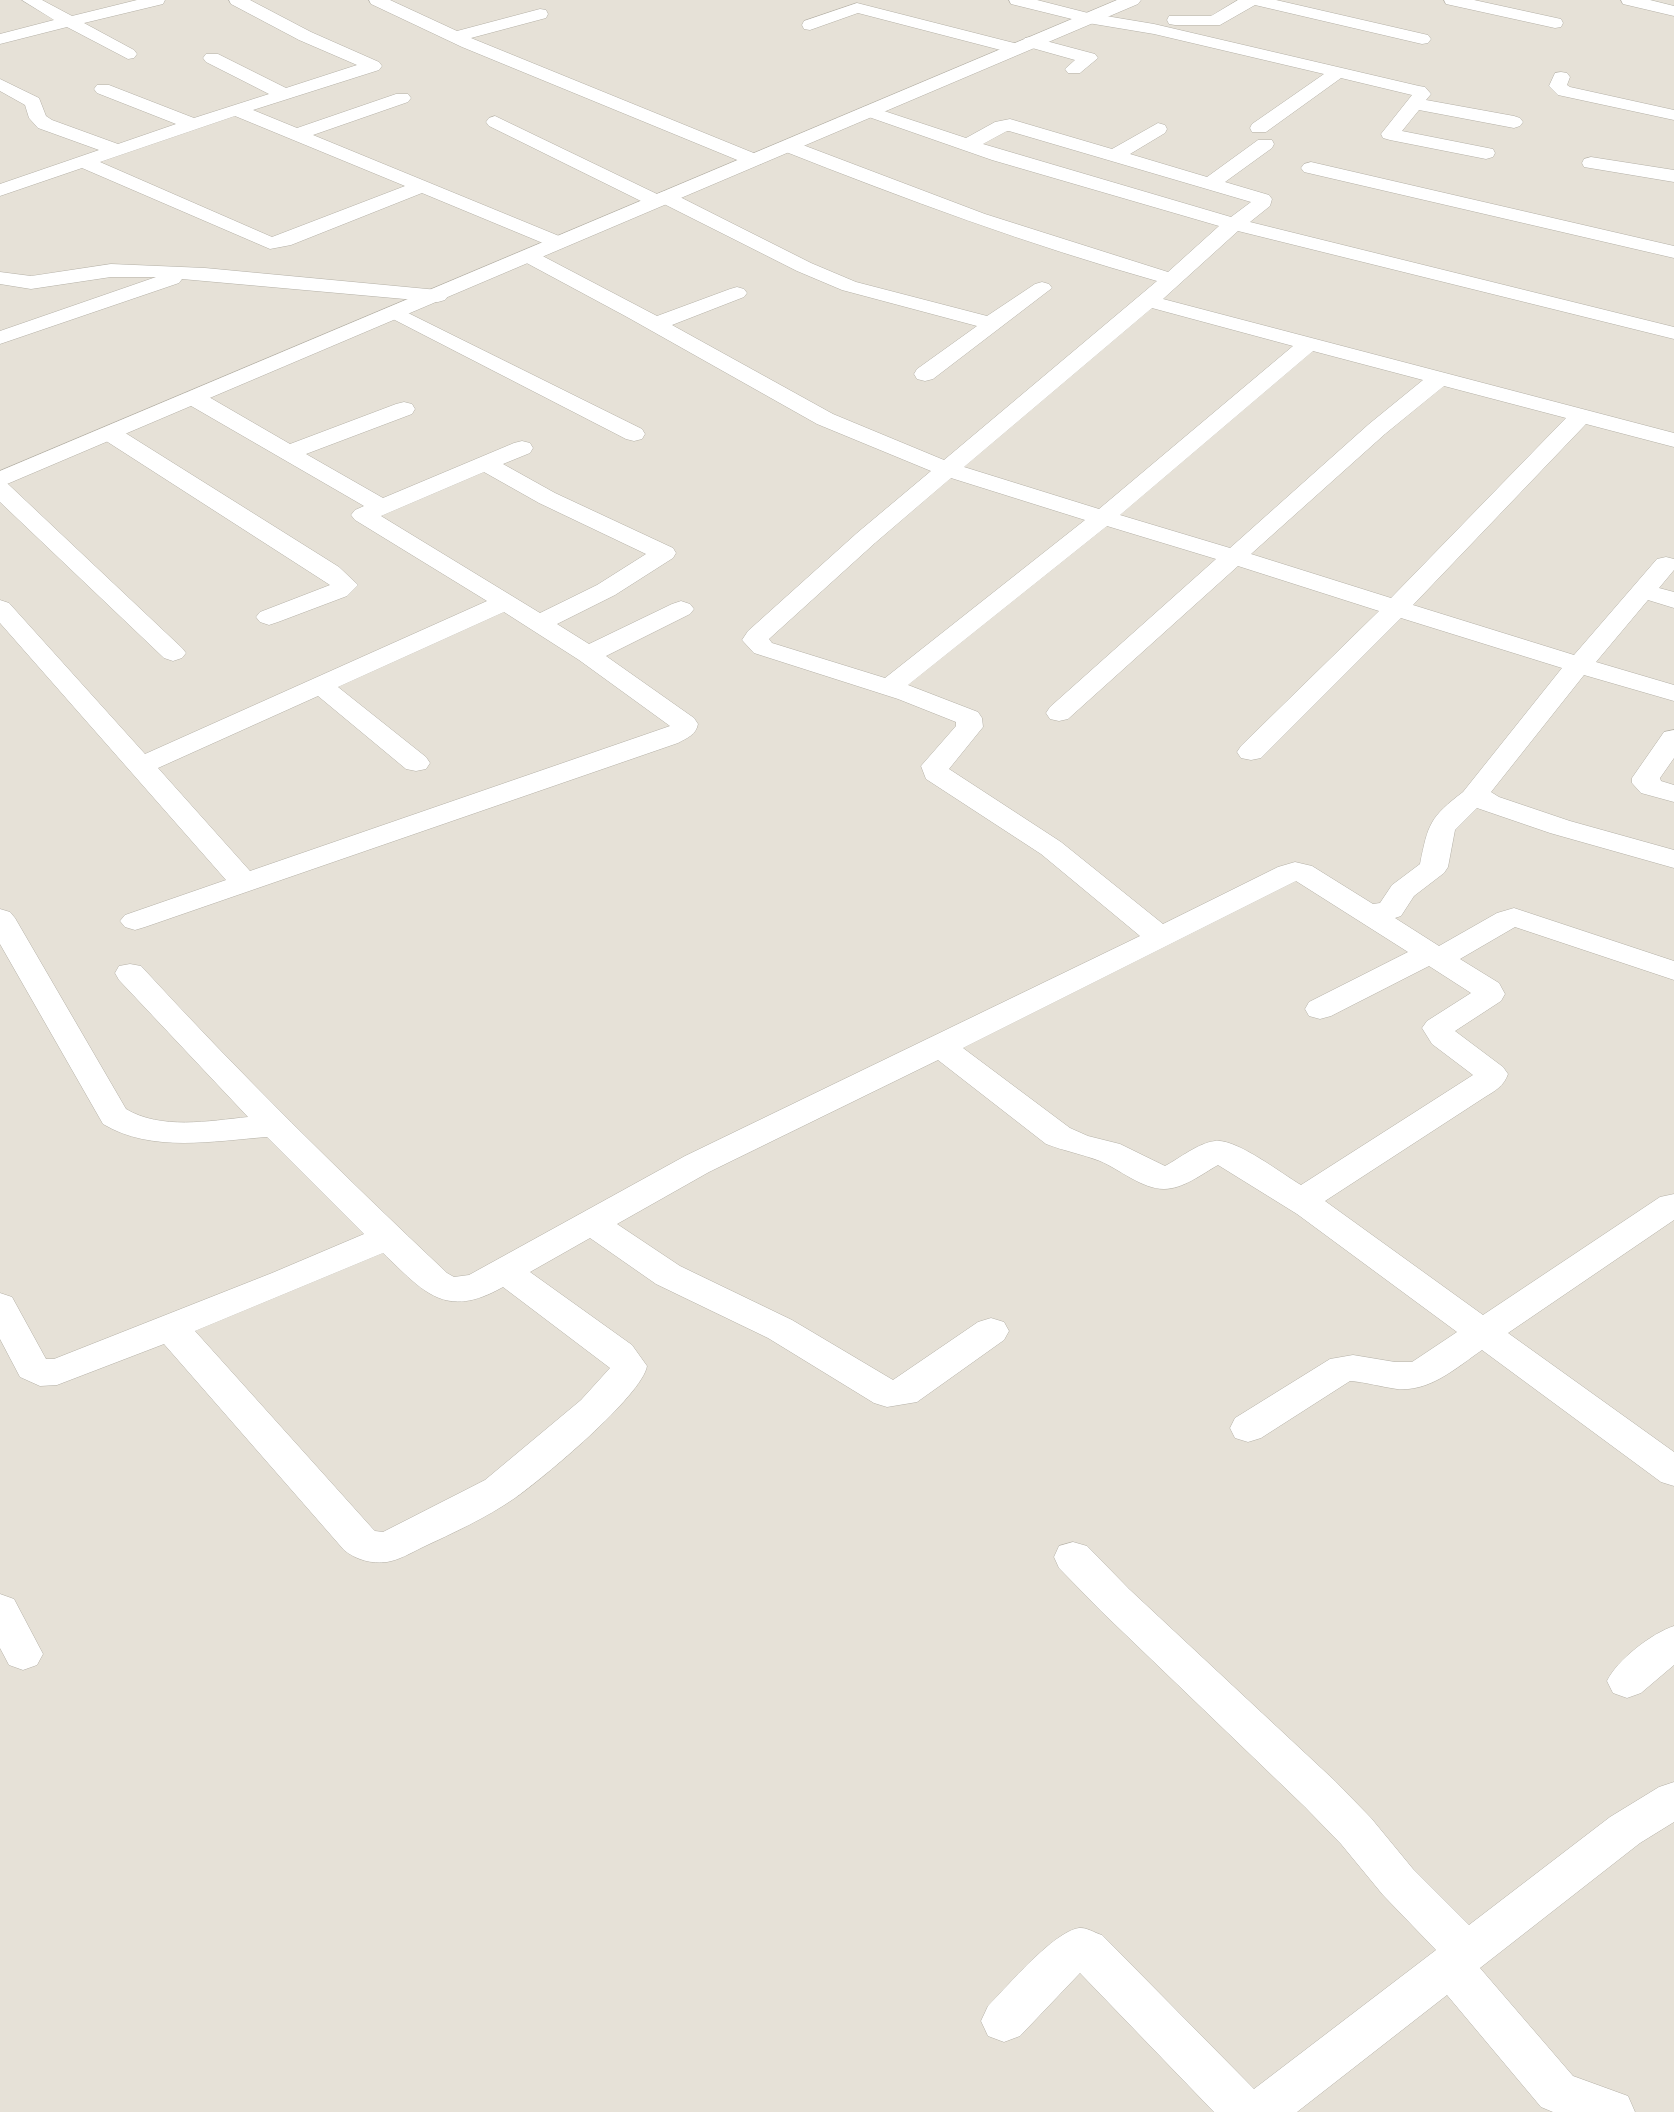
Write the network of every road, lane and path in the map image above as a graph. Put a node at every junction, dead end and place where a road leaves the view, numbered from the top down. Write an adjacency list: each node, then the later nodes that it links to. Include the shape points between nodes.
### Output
1 (30, 0): 11 (street)
2 (157, 0): 11 (street)
3 (237, 0): 25 (street, via 305,36 373,65)
4 (377, 0): 14 (street)
5 (1017, 0): 9 (street)
6 (1452, 0): 12 (street)
7 (1629, 0): 8 (street)
8 (1674, 11)
9 (1110, 13): 16 (street, via 1214,21 1256,0); 17 (street); 21 (street, via 1154,29)
10 (540, 14): 14 (street)
11 (68, 22): 15 (street); 18 (street)
12 (1555, 22)
13 (810, 25): 17 (street, via 857,8)
14 (454, 37): 41 (street)
15 (0, 39)
16 (1422, 39)
17 (1033, 46): 20 (street, via 1089,58); 29 (street)
18 (128, 54)
19 (212, 58): 25 (street)
20 (1074, 69)
21 (1338, 72): 27 (street, via 1419,91 1422,93); 46 (street)
22 (1561, 77): 30 (street, via 1558,86 1564,91)
23 (0, 84): 37 (street, via 33,102 38,118 45,124)
24 (103, 89): 33 (street)
25 (284, 94): 28 (street)
26 (402, 98): 35 (street)
27 (1416, 104): 32 (street); 39 (street, via 1390,134)
28 (236, 110): 33 (street); 35 (street)
29 (876, 114): 36 (street); 38 (street)
30 (1674, 115)
31 (495, 122): 49 (street)
32 (1514, 122)
33 (192, 124): 37 (street)
34 (1158, 129): 40 (street)
35 (298, 134): 47 (street)
36 (967, 145): 40 (street, via 1007,125); 50 (street)
37 (117, 150): 42 (street)
38 (798, 150): 41 (street); 56 (street, via 1036,238)
39 (1486, 153)
40 (1114, 156): 46 (street)
41 (754, 160): 49 (street)
42 (83, 162): 47 (street, via 276,243); 48 (street)
43 (1591, 163): 45 (street)
44 (1311, 168): 52 (street)
45 (1674, 176)
46 (1210, 184): 50 (street, via 1262,200)
47 (423, 186): 51 (street)
48 (0, 190)
49 (669, 201): 51 (street); 64 (street, via 849,286)
50 (1234, 224): 56 (street); 66 (street)
51 (557, 242): 53 (street)
52 (1674, 252)
53 (536, 260): 61 (street); 65 (street)
54 (186, 274): 57 (street, via 112,270); 61 (street); 67 (street)
55 (0, 278): 57 (street)
56 (1171, 279): 62 (street)
57 (31, 283): 59 (street)
58 (1042, 288): 64 (street)
59 (0, 291)
60 (737, 293): 65 (street)
61 (438, 296): 63 (street)
62 (1148, 301): 68 (street); 80 (street)
63 (404, 317): 71 (street); 74 (street)
64 (990, 323): 69 (street)
65 (655, 324): 80 (street, via 826,420)
66 (1674, 333)
67 (0, 339)
68 (1310, 343): 70 (street); 83 (street)
69 (925, 374)
70 (1441, 377): 73 (street); 84 (street)
71 (201, 402): 75 (street); 78 (street)
72 (404, 409): 78 (street)
73 (1581, 417): 76 (street); 90 (street)
74 (634, 434)
75 (118, 438): 81 (street); 92 (street, via 346,585)
76 (1674, 440)
77 (522, 448): 79 (street)
78 (286, 453): 82 (street)
79 (486, 464): 82 (street); 93 (street, via 664,554 606,590)
80 (949, 469): 83 (street); 98 (street, via 866,538 755,640 763,648)
81 (0, 487): 94 (street)
82 (382, 507): 88 (street, via 363,516)
83 (1102, 518): 84 (street); 98 (street)
84 (1234, 558): 90 (street); 100 (street)
85 (1666, 564): 86 (street)
86 (1643, 591): 87 (street); 96 (street)
87 (1674, 600)
88 (506, 602): 93 (street); 97 (street)
89 (0, 608): 104 (street)
90 (1396, 608): 96 (street); 102 (street)
91 (681, 609): 95 (street)
92 (269, 617)
93 (538, 623): 95 (street)
94 (173, 653)
95 (588, 655): 108 (street, via 680,719 684,729)
96 (1578, 666): 99 (street); 106 (street)
97 (320, 685): 103 (street); 104 (street)
98 (889, 687): 112 (street, via 969,718 970,727 935,766 936,773 1051,848)
99 (1674, 693)
100 (1059, 713)
101 (1674, 738): 105 (street, via 1646,783)
102 (1251, 752)
103 (416, 763)
104 (140, 766): 108 (street)
105 (1674, 794)
106 (1476, 795): 107 (street, via 1560,827); 109 (street, via 1441,828 1434,867 1402,891 1391,910)
107 (1674, 859)
108 (246, 884): 111 (street)
109 (1368, 914): 112 (street, via 1295,871); 113 (street)
110 (0, 918): 118 (street, via 121,1123 152,1132)
111 (135, 921)
112 (1160, 937): 117 (street)
113 (1434, 956): 114 (street, via 1514,917); 116 (street); 119 (street, via 1490,994 1438,1028 1443,1037 1490,1070 1491,1078)
114 (1674, 971)
115 (130, 973): 118 (street)
116 (1320, 1009)
117 (940, 1047): 119 (street, via 1068,1142 1108,1152 1162,1178 1220,1151); 121 (street, via 698,1164)
118 (275, 1126): 122 (street)
119 (1301, 1201): 127 (street)
120 (1672, 1205): 127 (street)
121 (590, 1222): 123 (street); 126 (street, via 668,1275 780,1329 887,1394 904,1393)
122 (388, 1237): 123 (street, via 445,1288 466,1290); 125 (street)
123 (505, 1270): 125 (street, via 619,1354 629,1366 628,1372 594,1410 511,1481 387,1547 366,1546 358,1539)
124 (0, 1306): 125 (street, via 33,1368 40,1373 57,1372)
125 (170, 1327)
126 (991, 1331)
127 (1483, 1333): 128 (street, via 1416,1376 1343,1368); 129 (street)
128 (1248, 1428)
129 (1674, 1472)
130 (1073, 1557): 136 (street, via 1356,1831)
131 (0, 1610): 133 (street)
132 (1674, 1642): 134 (street)
133 (23, 1654)
134 (1627, 1681)
135 (1674, 1800): 136 (street, via 1625,1830)
136 (1459, 1959): 139 (street); 140 (street, via 1557,2092)
137 (1004, 2021): 138 (street, via 1072,1952 1086,1949)
138 (1245, 2112)
139 (1261, 2112)
140 (1612, 2112)

